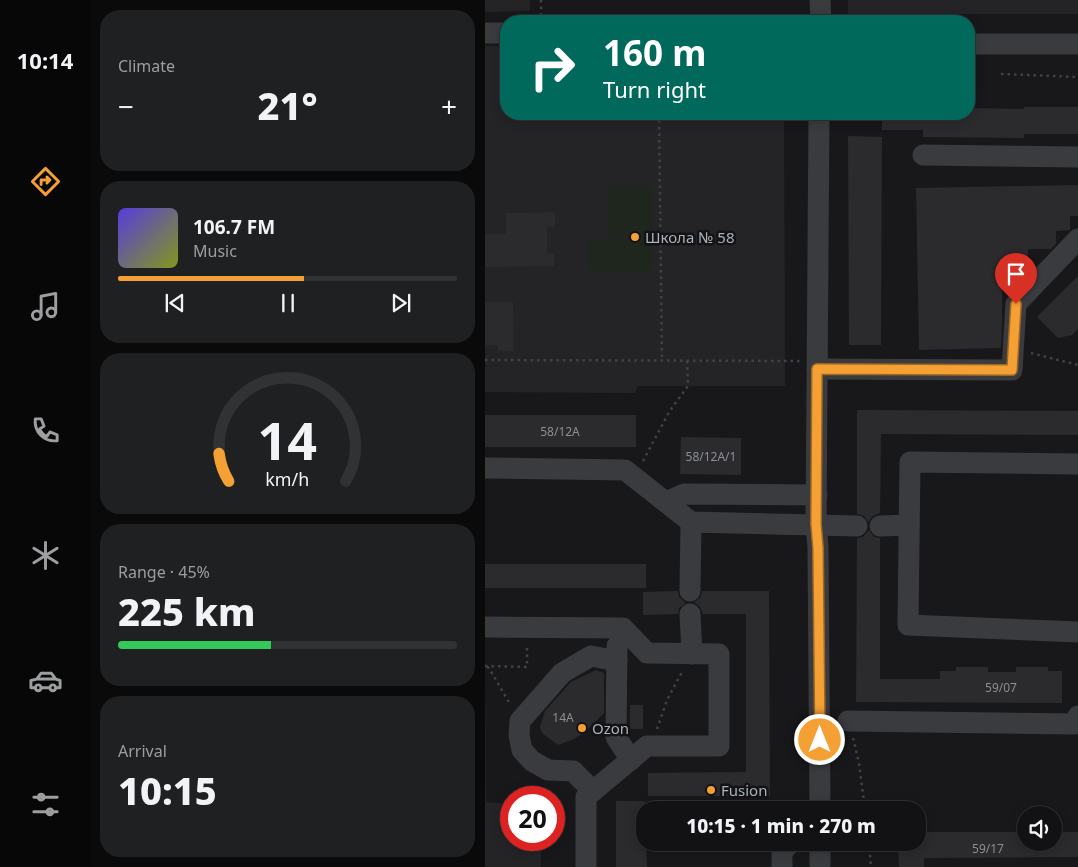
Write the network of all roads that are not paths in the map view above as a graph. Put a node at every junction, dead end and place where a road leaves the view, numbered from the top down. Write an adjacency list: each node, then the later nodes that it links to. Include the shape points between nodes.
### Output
1 (821, 0): 2 (lane)
2 (821, 15)
3 (485, 33): 4 (lane)
4 (500, 33)
5 (975, 44): 6 (lane)
6 (1078, 44)
7 (819, 120): 11 (lane)
8 (923, 155): 9 (lane)
9 (1078, 157)
10 (1078, 239): 11 (lane, via 1016,304 1012,370)
11 (817, 365): 14 (lane)
12 (1078, 464): 18 (lane, via 910,462)
13 (485, 468): 15 (lane, via 625,470)
14 (817, 495): 15 (lane, via 684,494); 17 (lane)
15 (666, 502): 16 (lane)
16 (691, 522): 17 (lane); 21 (lane)
17 (816, 524): 19 (lane); 32 (lane)
18 (909, 525): 20 (lane); 25 (lane, via 907,625)
19 (857, 526)
20 (880, 526)
21 (690, 591)
22 (690, 614): 26 (lane)
23 (485, 627): 24 (lane)
24 (618, 628): 26 (lane, via 623,628 647,653); 27 (lane)
25 (1078, 632)
26 (692, 654): 30 (lane, via 719,654 719,746 647,746)
27 (617, 661): 30 (lane, via 616,737); 31 (lane, via 591,656 562,673 519,720 522,750 532,761 548,770 573,771)
28 (1078, 716): 29 (lane, via 1074,724)
29 (849, 721)
30 (631, 760): 31 (lane)
31 (593, 791): 35 (lane, via 586,797)
32 (820, 801)
33 (783, 851): 36 (lane)
34 (820, 851): 37 (lane)
35 (586, 867)
36 (782, 867)
37 (820, 867)

